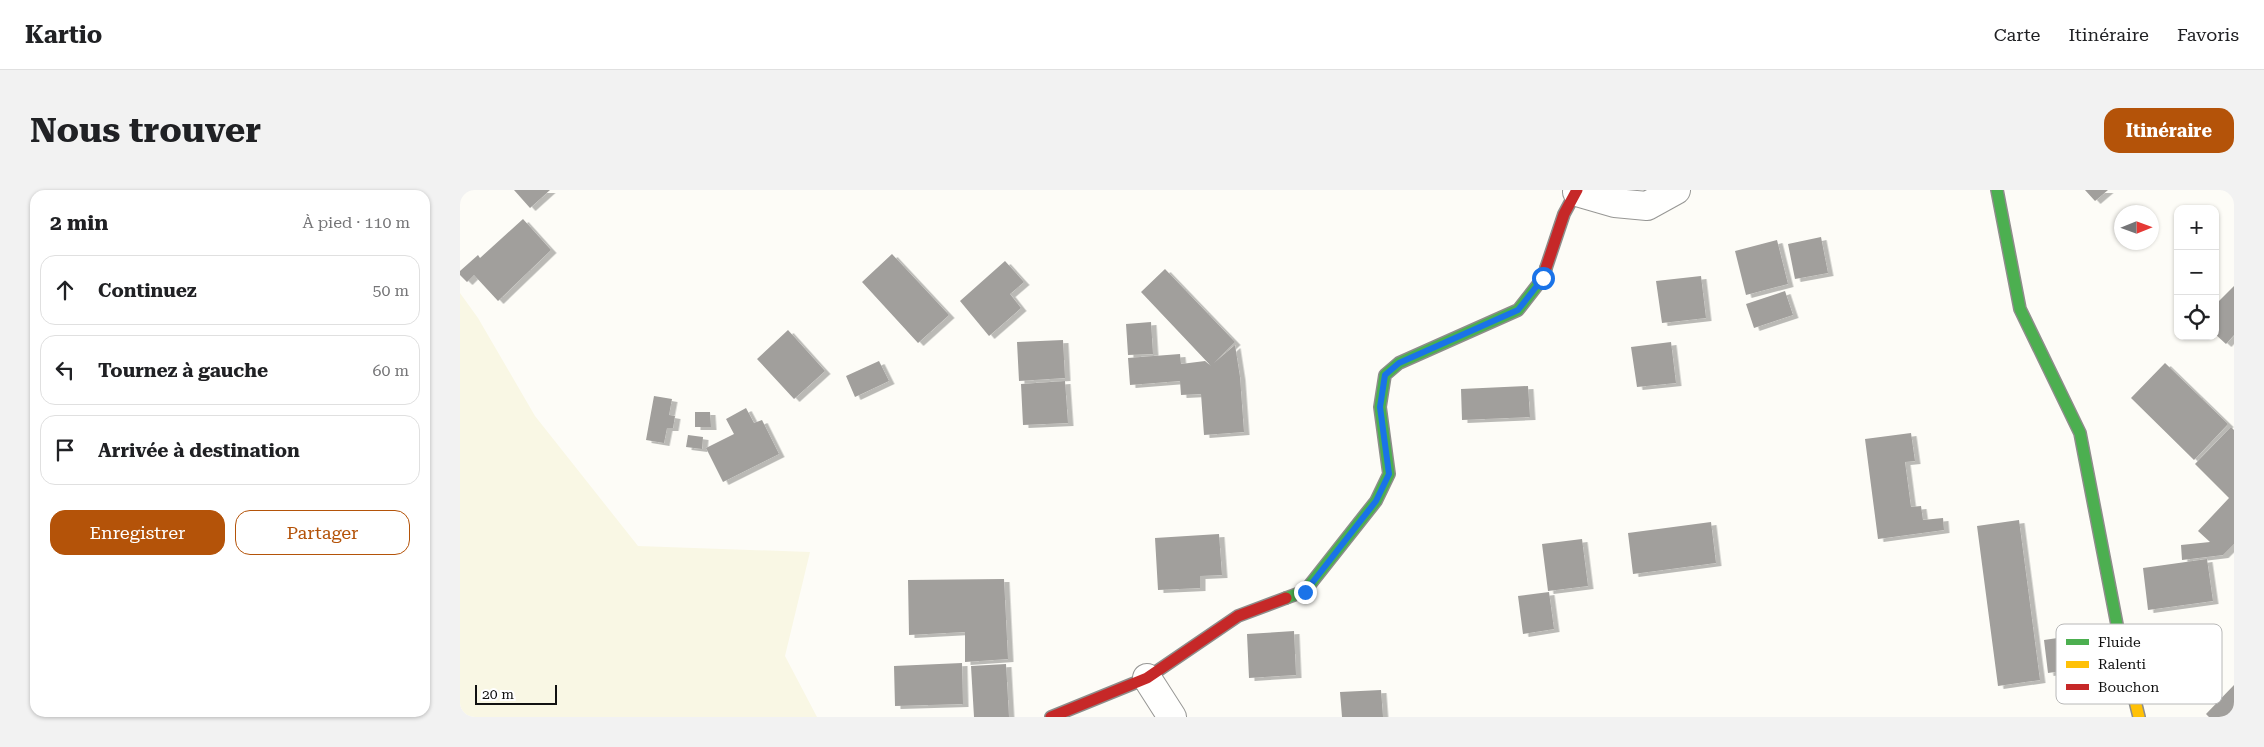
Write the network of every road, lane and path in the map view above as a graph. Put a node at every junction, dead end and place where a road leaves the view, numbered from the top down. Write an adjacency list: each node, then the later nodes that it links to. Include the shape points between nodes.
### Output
1 (1676, 190): 3 (street, via 1647,206 1615,203)
2 (1997, 190): 4 (street, via 2020,309 2080,433)
3 (1577, 191): 5 (street, via 1564,214 1543,278 1518,310 1399,363 1385,375 1380,407 1389,474 1376,501 1305,592 1238,616)
4 (2117, 624)
5 (1147, 678): 7 (street); 8 (street)
6 (2136, 704): 9 (street)
7 (1051, 717)
8 (1172, 717)
9 (2139, 717)

